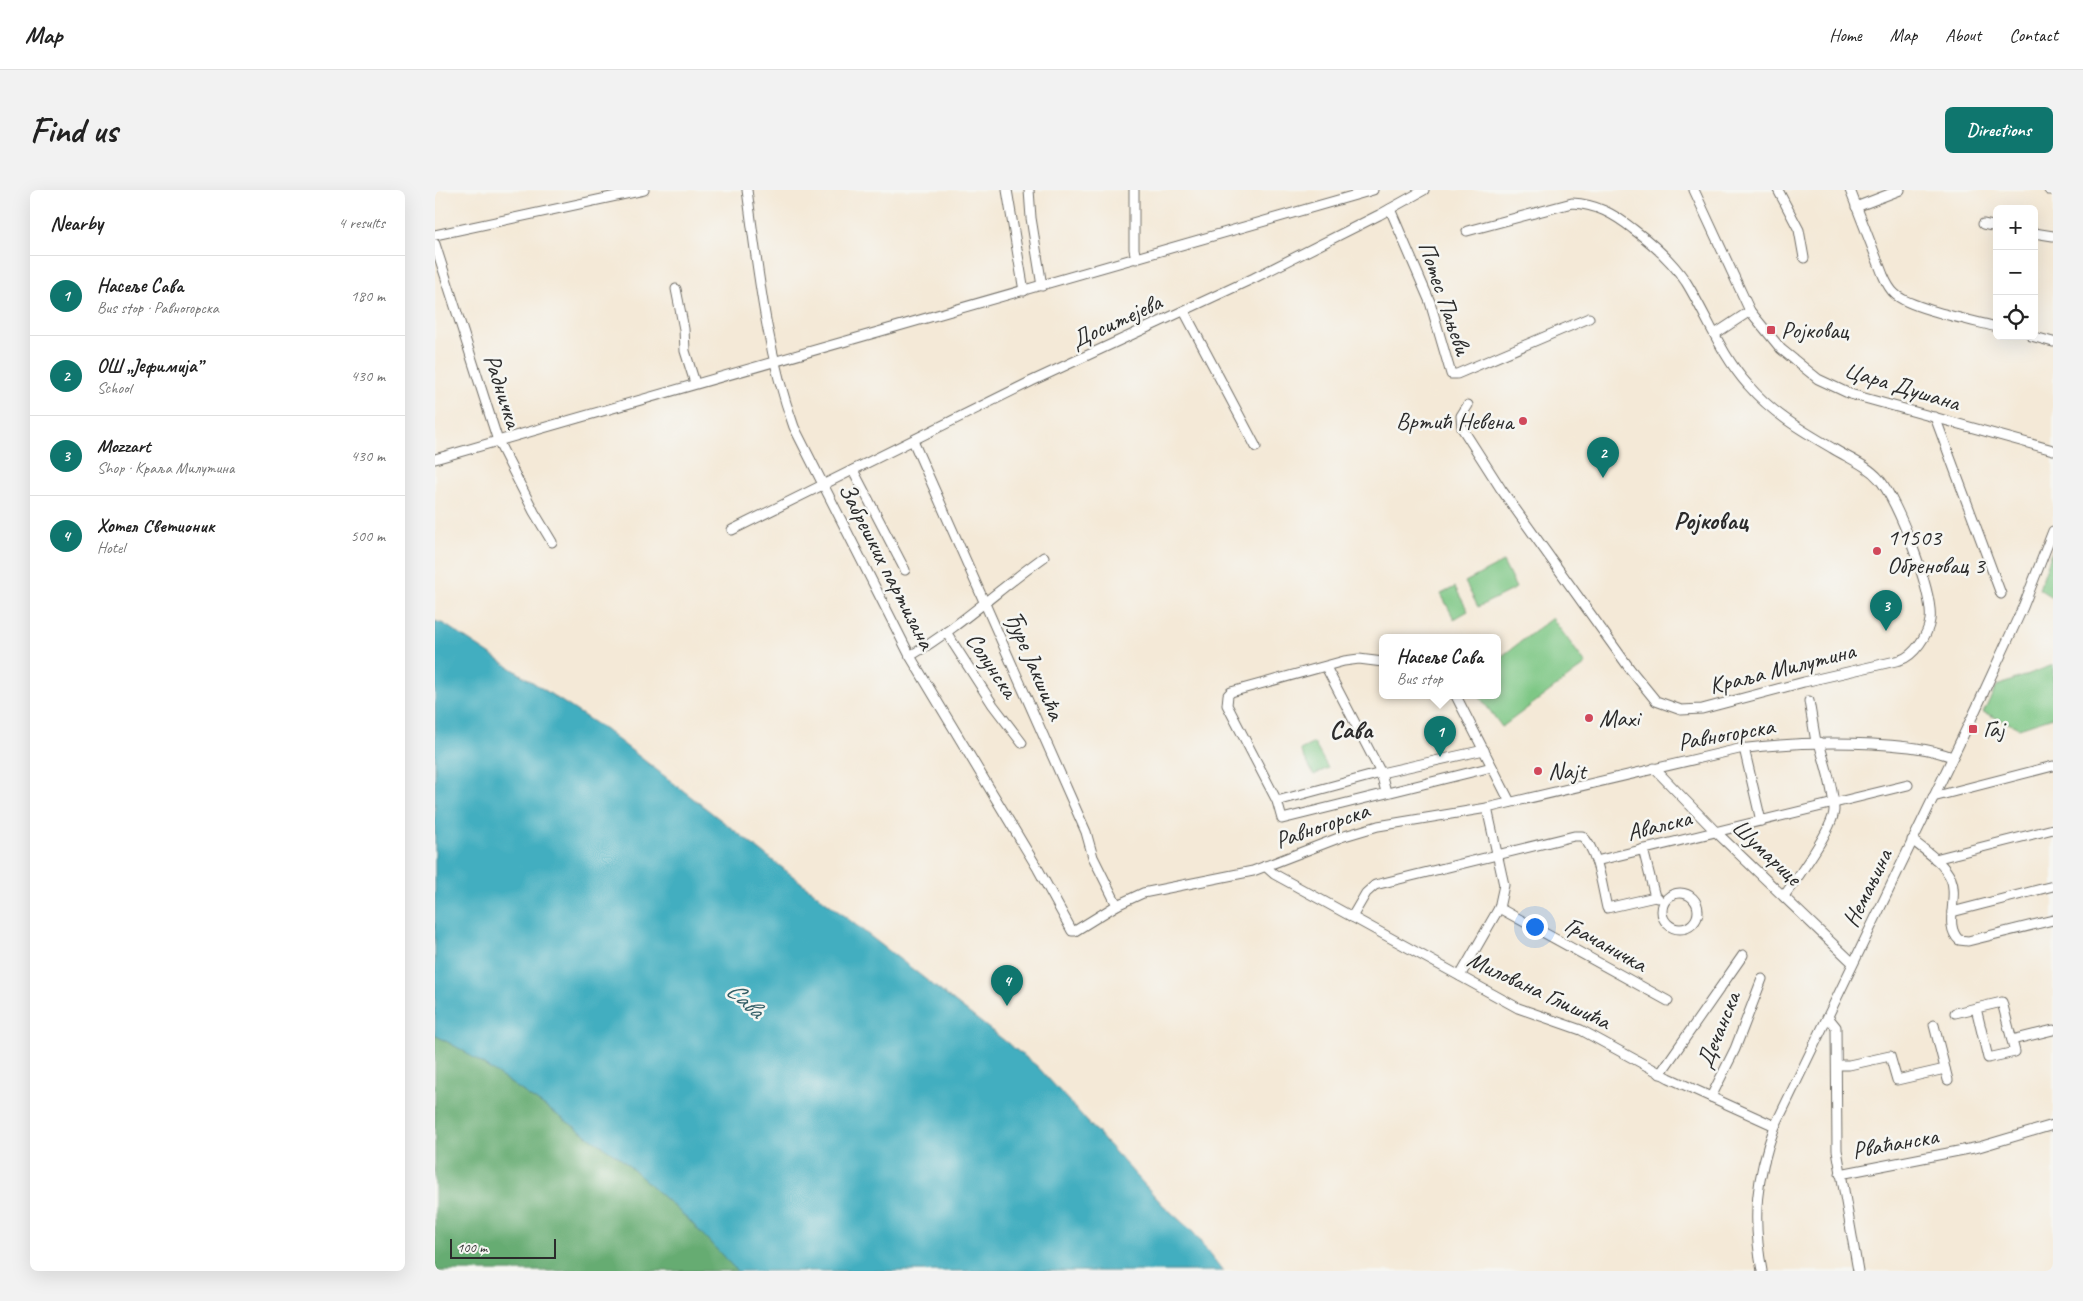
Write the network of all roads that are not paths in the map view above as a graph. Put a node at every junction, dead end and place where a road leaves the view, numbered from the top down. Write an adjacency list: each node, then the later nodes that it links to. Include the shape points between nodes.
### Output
1 (644, 190): 14 (street)
2 (747, 190): 36 (street, Забрешких партизана)
3 (1007, 190): 28 (street)
4 (1029, 190): 26 (street)
5 (1135, 190): 25 (street)
6 (1373, 190): 25 (street)
7 (1424, 190): 16 (street, Доситејева)
8 (1694, 190): 30 (street, Цара Душана)
9 (1778, 190): 24 (street, via 1799,230)
10 (1850, 190): 15 (street)
11 (1900, 190): 15 (street)
12 (2049, 190): 13 (street)
13 (2053, 190)
14 (607, 194): 21 (street)
15 (1856, 206): 32 (street, via 1883,274 1895,295 1911,304)
16 (1390, 209): 29 (street, Доситејева); 31 (street, Потес Пањеви, via 1430,302 1451,374)
17 (1983, 224): 18 (street)
18 (1993, 226)
19 (1467, 231): 33 (street, Краља Милутина, via 1572,203 1602,208 1666,256 1685,281)
20 (2038, 234): 22 (street)
21 (435, 235)
22 (2053, 236)
23 (435, 244): 40 (street, Радничка)
24 (1804, 258)
25 (1136, 259): 26 (street)
26 (1042, 286): 28 (street)
27 (676, 289): 37 (street, via 685,351)
28 (1024, 291): 36 (street)
29 (1184, 311): 41 (street, Доситејева); 42 (street)
30 (1751, 312): 33 (street); 39 (street, Цара Душана, via 1781,349 1818,379 1850,394)
31 (1589, 318)
32 (1993, 326)
33 (1715, 334): 38 (street, Краља Милутина, via 1747,384 1774,412 1865,467 1889,493 1930,604 1928,629 1907,657 1703,709 1681,710 1656,701 1496,482 1462,428 1461,416)
34 (2038, 338): 35 (street)
35 (2053, 342)
36 (774, 362): 37 (street); 46 (street, Забрешких партизана, via 794,426)
37 (695, 383): 40 (street)
38 (1469, 406)
39 (1935, 417): 43 (street, Цара Душана); 52 (street)
40 (498, 441): 44 (street); 49 (street, Радничка)
41 (913, 441): 45 (street, Доситејева); 53 (street, Ђуре Јакшића)
42 (1256, 447)
43 (2053, 450)
44 (435, 459)
45 (853, 470): 46 (street, Доситејева); 51 (street)
46 (823, 484): 47 (street, Доситејева); 55 (street, Забрешких партизана)
47 (732, 530)
48 (2053, 531): 64 (street, Немањина, via 2023,607)
49 (553, 542)
50 (1044, 557): 53 (street)
51 (905, 570)
52 (2001, 594)
53 (985, 601): 54 (street); 89 (street, Ђуре Јакшића)
54 (946, 632): 55 (street); 61 (street, Солунска)
55 (910, 656): 94 (street, Забрешких партизана)
56 (1379, 662): 57 (street, Равногорска, via 1359,659)
57 (1326, 666): 68 (street, Равногорска); 72 (street, Равногорска, via 1231,692 1226,699)
58 (1458, 699): 63 (street)
59 (1809, 701): 60 (street)
60 (1817, 742): 62 (street, Равногорска); 64 (street, Равногорска, via 1914,746); 74 (street)
61 (1022, 743)
62 (1744, 748): 67 (street, Равногорска); 76 (street)
63 (1484, 750): 66 (street); 68 (street, Равногорска)
64 (1952, 757): 71 (street, Немањина)
65 (2053, 766): 71 (street)
66 (1492, 767): 70 (street, Равногорска); 73 (street)
67 (1654, 768): 73 (street, Равногорска); 78 (street, Шумарице)
68 (1381, 773): 70 (street, Равногорска); 72 (street, Равногорска)
69 (1908, 785): 74 (street, Авалска)
70 (1385, 792): 72 (street, Равногорска, via 1282,819)
71 (1933, 797): 79 (street, Немањина)
72 (1277, 801)
73 (1510, 802): 75 (street, Равногорска)
74 (1834, 802): 76 (street, Авалска); 87 (street, via 1829,827)
75 (1487, 808): 81 (street); 84 (street, Равногорска, via 1378,826)
76 (1761, 821): 78 (street, Авалска)
77 (2053, 829): 82 (street)
78 (1716, 832): 80 (street, Авалска); 87 (street, Шумарице)
79 (1912, 840): 82 (street); 96 (street, Немањина)
80 (1643, 849): 83 (street, Авалска); 86 (street)
81 (1497, 853): 83 (street, via 1582,836); 90 (street, via 1504,885); 92 (street, via 1375,885 1366,893)
82 (1935, 859): 91 (street, via 1952,882)
83 (1595, 861): 86 (street, via 1607,908)
84 (1265, 866): 89 (street, Равногорска, via 1143,893); 92 (street, Милована Глишића)
85 (2053, 886): 91 (street)
86 (1655, 896): 88 (street)
87 (1784, 896): 96 (street, Шумарице)
88 (1665, 902): 88 (street, via 1662,913 1671,927 1681,929 1692,925 1698,910 1689,896 1679,894)
89 (1117, 905): 94 (street, Равногорска)
90 (1499, 908): 97 (street); 99 (street, Грачаничка)
91 (1953, 912): 93 (street, via 1954,934 1963,942)
92 (1352, 918): 97 (street, Милована Глишића)
93 (2053, 920)
94 (1072, 931)
95 (1743, 955): 108 (street)
96 (1853, 963): 102 (street, Немањина)
97 (1460, 976): 108 (street, Милована Глишића, via 1518,1008 1581,1030)
98 (1762, 979): 110 (street, Дечанска, via 1735,1049)
99 (1668, 1001)
100 (1976, 1008): 101 (street); 105 (street, via 2002,1002); 105 (street, via 1988,1058 2015,1052)
101 (1955, 1013)
102 (1828, 1017): 106 (street, Рваћанска, via 1836,1027); 112 (street, Немањина)
103 (1934, 1024): 107 (street)
104 (2053, 1030): 105 (street)
105 (2011, 1040)
106 (1837, 1064): 107 (street, via 1849,1065 1890,1056 1897,1080); 113 (street, Рваћанска)
107 (1945, 1069): 109 (street)
108 (1660, 1074): 110 (street, Милована Глишића)
109 (1949, 1080)
110 (1711, 1097): 112 (street, Милована Глишића)
111 (2053, 1125): 113 (street, Рваћанска, via 1979,1147)
112 (1775, 1126): 114 (street, Немањина, via 1763,1163 1757,1198)
113 (1840, 1174): 115 (street)
114 (1762, 1271)
115 (1858, 1271)

